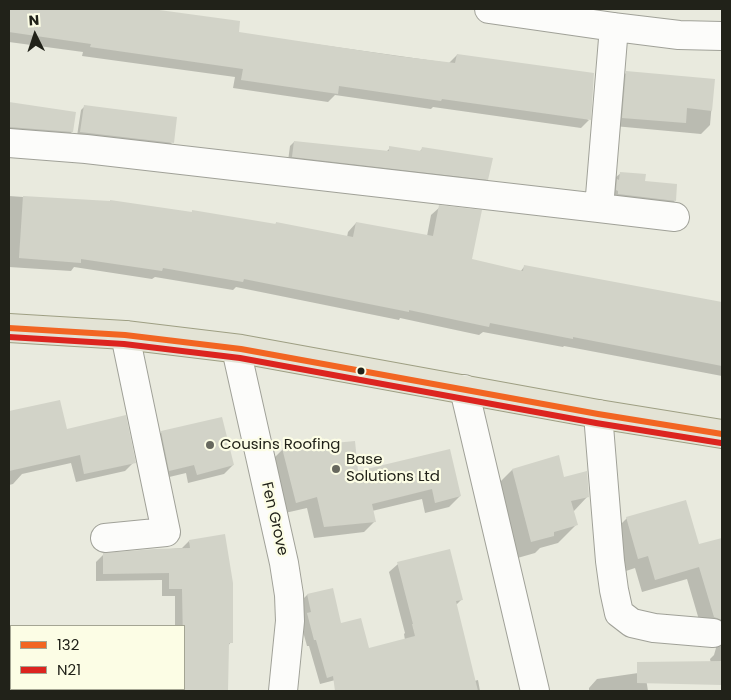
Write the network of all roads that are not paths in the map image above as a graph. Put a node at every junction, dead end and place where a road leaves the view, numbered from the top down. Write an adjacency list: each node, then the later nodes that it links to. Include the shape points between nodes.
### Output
1 (489, 9): 2 (street)
2 (614, 27): 3 (street); 5 (street)
3 (722, 36)
4 (9, 143): 5 (street)
5 (599, 208): 6 (street)
6 (675, 217)
7 (9, 328): 8 (main road)
8 (125, 335): 9 (main road); 13 (street, via 166,532)
9 (236, 349): 10 (main road); 15 (street, Fen Grove, via 290,595)
10 (464, 389): 11 (main road); 16 (street)
11 (598, 414): 12 (main road); 14 (street, via 610,561 619,612 632,623 654,628)
12 (722, 434)
13 (105, 538)
14 (713, 633)
15 (283, 691)
16 (536, 691)

